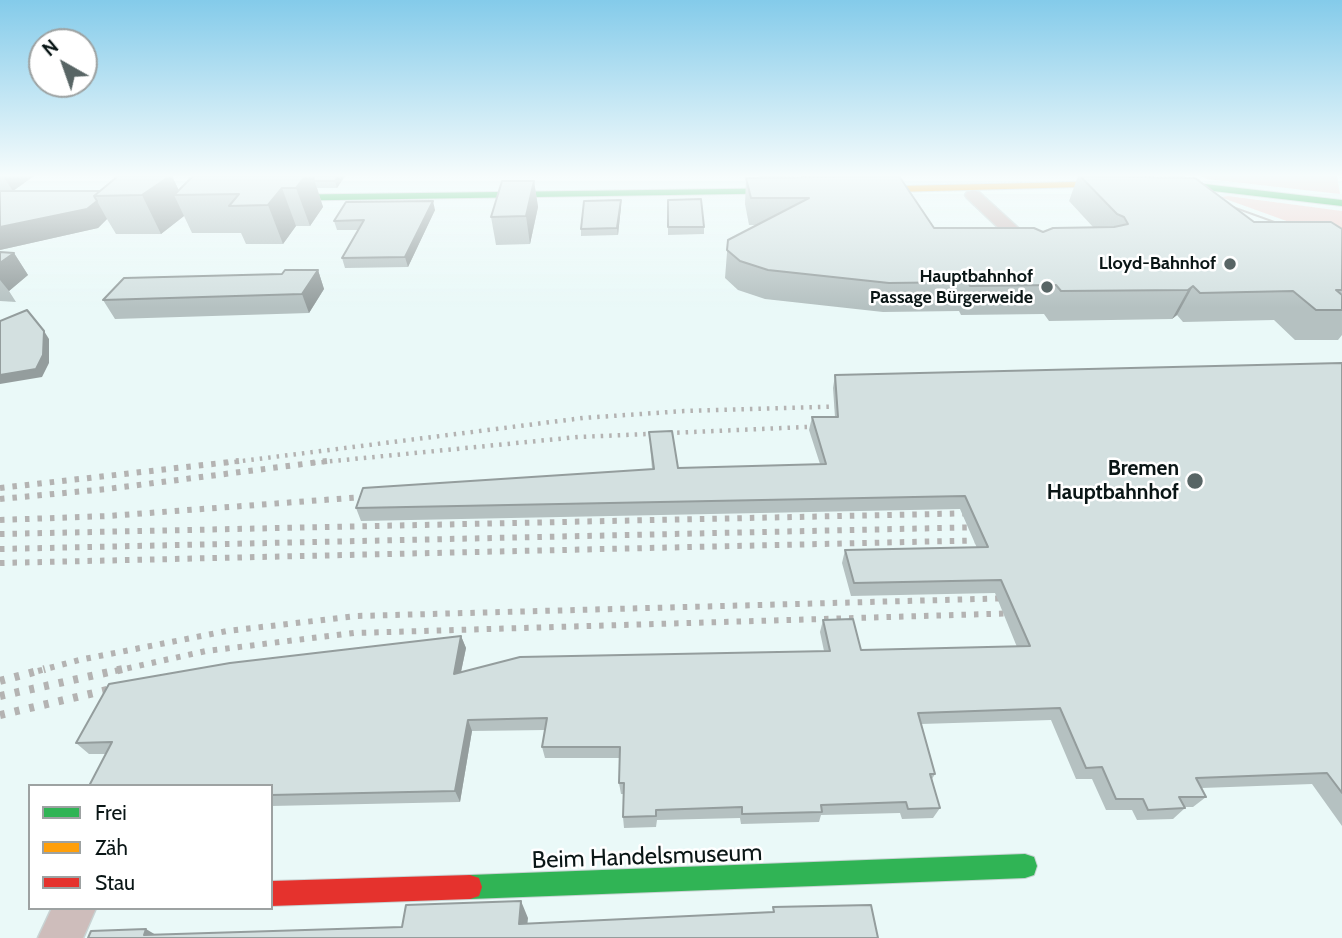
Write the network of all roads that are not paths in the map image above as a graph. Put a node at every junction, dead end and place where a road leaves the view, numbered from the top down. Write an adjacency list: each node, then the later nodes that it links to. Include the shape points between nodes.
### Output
1 (988, 220): 4 (street, via 1007,250)
2 (999, 220): 4 (street)
3 (1054, 247): 4 (street)
4 (1031, 250)
5 (1025, 866): 6 (street, Beim Handelsmuseum)
6 (273, 894)
7 (74, 910): 8 (street)
8 (60, 938)

